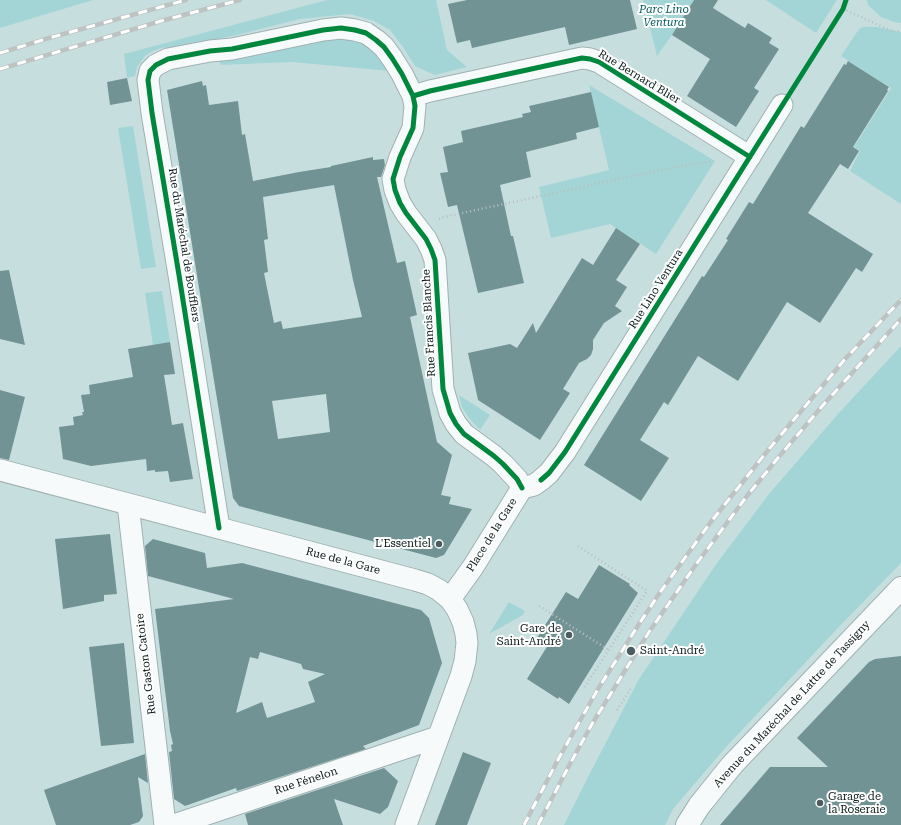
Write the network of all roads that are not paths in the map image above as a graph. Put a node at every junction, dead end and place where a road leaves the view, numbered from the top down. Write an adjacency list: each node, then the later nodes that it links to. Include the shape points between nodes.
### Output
1 (253, 45): 2 (street, Rue Francis Blanche, via 322,30 355,30 366,34 384,47); 9 (street, Rue du Maréchal de Boufflers, via 168,59 150,71 148,80)
2 (413, 96): 4 (street, Rue Bernard Blier, via 582,58 590,59 599,62); 7 (street, Rue Francis Blanche, via 413,128 393,179 400,203 429,244 436,260 442,389 450,413 464,434 494,456 517,479)
3 (782, 105): 4 (street, Rue Lino Ventura)
4 (750, 156): 6 (street, Rue Lino Ventura, via 566,452)
5 (0, 470): 8 (street, Rue de la Gare)
6 (542, 480): 7 (street, Place de la Gare)
7 (522, 488): 11 (street, Place de la Gare)
8 (128, 504): 9 (street, Rue de la Gare); 13 (street, Rue Gaston Catoire)
9 (220, 528): 11 (street, Rue de la Gare, via 428,584)
10 (901, 588): 16 (main road, Avenue du Maréchal de Lattre de Tassigny, via 732,765)
11 (450, 599): 12 (street, Rue de la Gare, via 463,622 467,643 461,676)
12 (438, 737): 14 (street, Rue Fénelon); 15 (street, Rue de la Gare)
13 (165, 825)
14 (174, 825)
15 (406, 825)
16 (687, 825)

